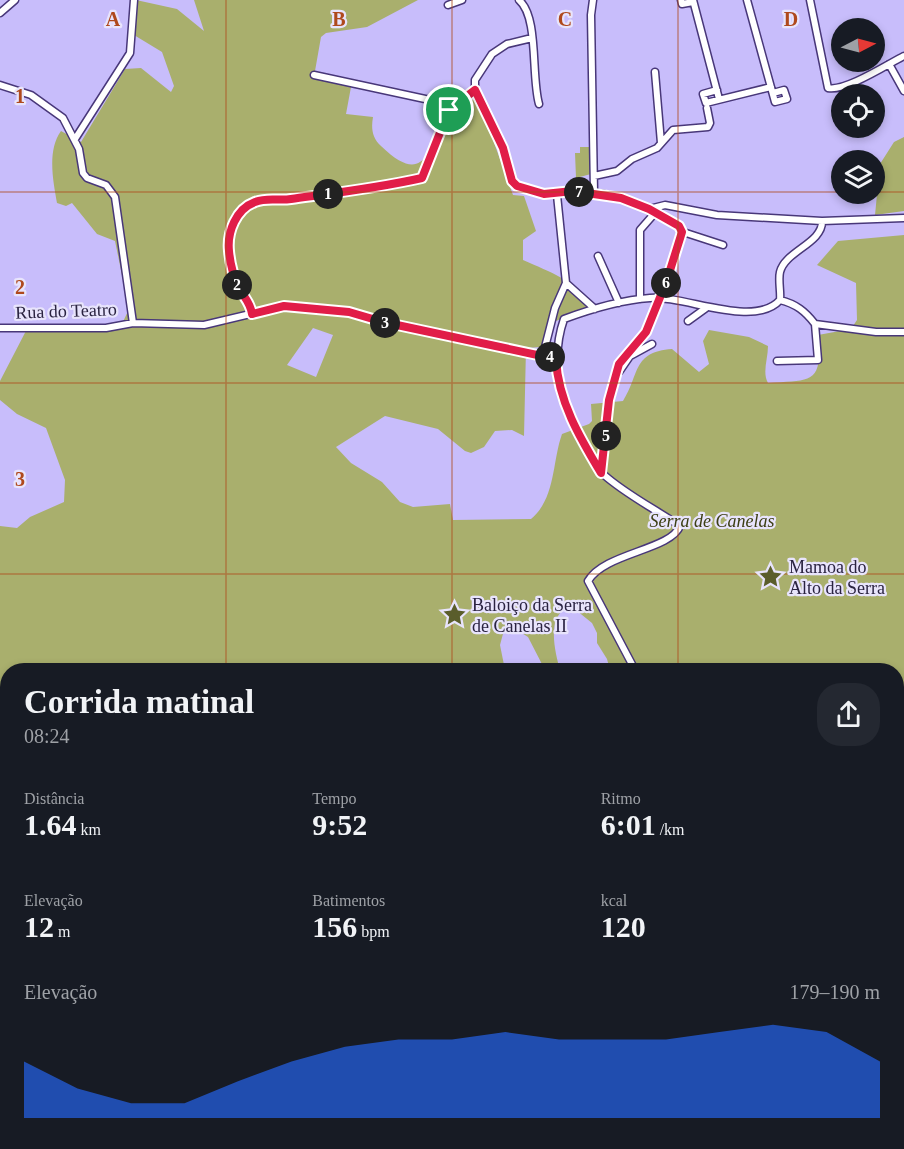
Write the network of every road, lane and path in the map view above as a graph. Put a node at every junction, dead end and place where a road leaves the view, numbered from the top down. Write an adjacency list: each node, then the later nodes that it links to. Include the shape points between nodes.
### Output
1 (15, 0): 11 (street)
2 (134, 0): 25 (street, via 130,53)
3 (462, 0): 10 (street)
4 (519, 0): 12 (street, via 528,11)
5 (593, 0): 27 (street)
6 (681, 0): 9 (street, via 682,4)
7 (747, 0): 21 (street, via 772,90)
8 (810, 0): 14 (street, via 827,84 832,89)
9 (693, 1): 19 (street)
10 (448, 5)
11 (0, 13)
12 (532, 38): 18 (street, via 507,44 492,54 475,80); 22 (street, via 534,89)
13 (904, 56): 14 (street)
14 (889, 64): 20 (street)
15 (655, 72): 26 (street)
16 (314, 75): 23 (street)
17 (0, 85): 25 (street, via 31,95 51,107)
18 (475, 90): 23 (street); 29 (street, via 498,137 512,181 529,191)
19 (717, 90): 21 (street); 24 (street, via 703,94)
20 (904, 91)
21 (719, 99): 24 (street)
22 (539, 104)
23 (453, 105): 43 (street, via 422,178 374,189 267,199 253,202 241,211 230,229 229,250 237,283 250,301)
24 (706, 105): 26 (street, via 709,126 673,130)
25 (75, 139): 45 (street, via 83,173 106,185 115,196)
26 (661, 143): 27 (street, via 617,171)
27 (594, 176): 28 (street)
28 (594, 192): 29 (street, via 567,191); 30 (street, via 621,198)
29 (557, 195): 36 (street)
30 (652, 212): 32 (street, via 665,206 717,215); 33 (street, via 679,226); 38 (street, via 640,230)
31 (904, 218): 32 (street)
32 (822, 221): 39 (street, via 818,233 779,272)
33 (682, 232): 34 (street); 37 (street)
34 (723, 245)
35 (598, 256): 40 (street)
36 (566, 284): 42 (street); 50 (street, via 555,308)
37 (659, 298): 38 (street); 41 (street); 53 (street, via 646,332 626,353)
38 (640, 299): 40 (street)
39 (780, 300): 41 (street, via 768,310); 46 (street, via 807,313)
40 (619, 303): 42 (street)
41 (706, 308): 44 (street)
42 (595, 309): 51 (street, via 564,319)
43 (252, 314): 45 (street, Rua do Teatro, via 204,325); 50 (street, Rua do Teatro, via 284,306 349,312)
44 (688, 321)
45 (133, 323): 47 (street, Rua do Teatro, via 106,328)
46 (815, 324): 48 (street); 52 (street, via 818,360)
47 (0, 328)
48 (904, 332)
49 (652, 344): 53 (street, via 630,356)
50 (543, 355): 51 (street, Rua do Teatro)
51 (556, 359): 54 (street, via 567,410)
52 (777, 361)
53 (616, 375): 54 (street, via 609,400)
54 (601, 473): 55 (street, via 680,526 671,539 599,570 588,581)
55 (631, 663)

